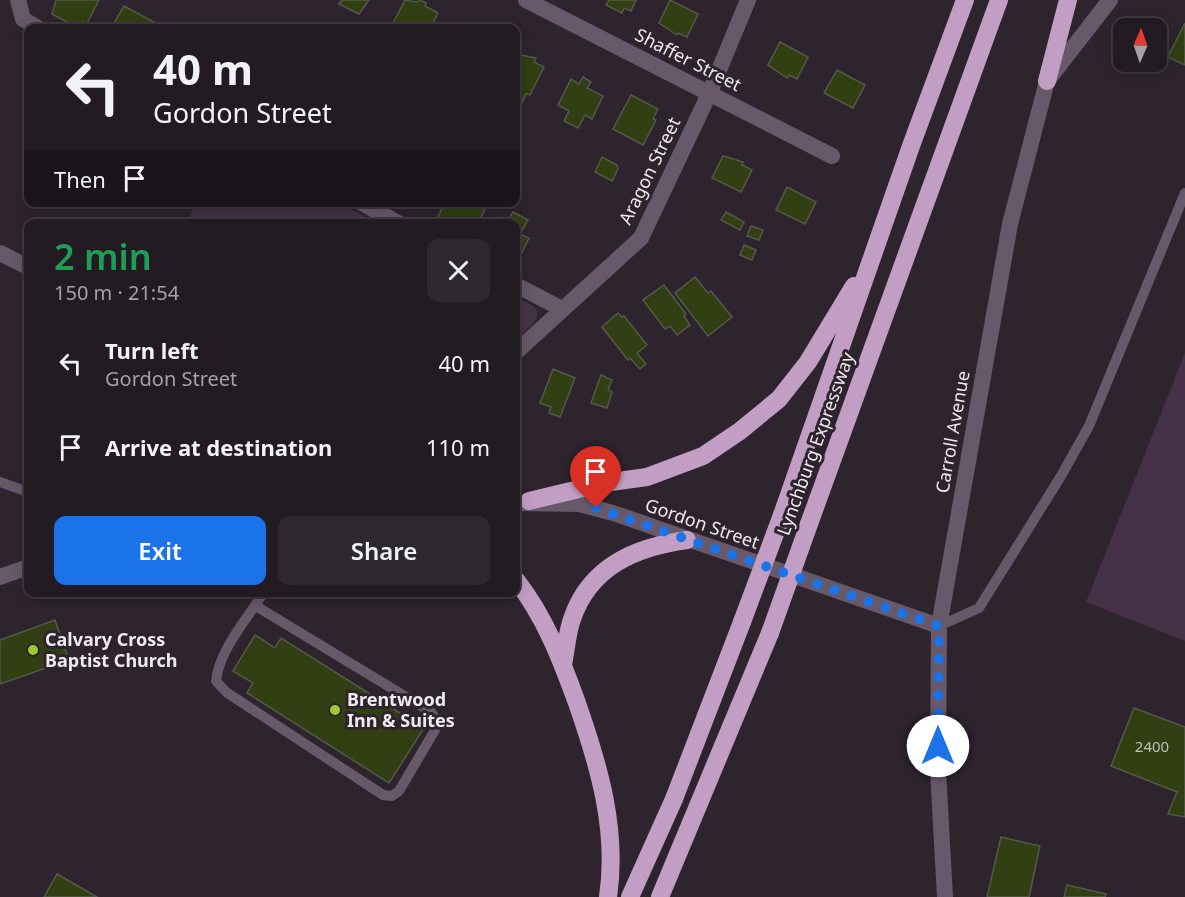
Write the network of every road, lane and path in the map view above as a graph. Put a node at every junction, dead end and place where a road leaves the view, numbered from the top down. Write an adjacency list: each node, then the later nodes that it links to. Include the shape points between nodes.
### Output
1 (18, 0): 8 (street, via 23,19)
2 (526, 0): 10 (street, Shaffer Street)
3 (748, 0): 10 (street, Aragon Street)
4 (965, 0): 16 (highway, Lynchburg Expressway)
5 (999, 0): 34 (highway, Lynchburg Expressway, bridge, via 770,633)
6 (1068, 0): 9 (highway)
7 (1110, 0): 9 (street, Carroll Avenue)
8 (31, 24)
9 (1047, 81): 30 (street, Carroll Avenue, via 1010,224)
10 (710, 92): 11 (street, Shaffer Street); 19 (street, Aragon Street, via 641,238)
11 (832, 156)
12 (1185, 193): 30 (lane, via 1089,426 1061,476 979,608)
13 (369, 207): 14 (street)
14 (391, 219)
15 (0, 253): 17 (street)
16 (873, 257): 23 (highway, via 808,362 779,399 740,431 703,456 647,477); 33 (highway, Lynchburg Expressway, bridge, via 742,622 674,799)
17 (24, 265)
18 (520, 287): 19 (street)
19 (562, 309): 20 (street, Aragon Street)
20 (520, 348)
21 (0, 482): 22 (lane)
22 (24, 491)
23 (522, 502): 24 (street, Gordon Street, via 579,504)
24 (687, 540): 30 (street, Gordon Street); 31 (highway, via 653,545 627,555 603,572 572,619)
25 (24, 568): 26 (street)
26 (0, 577)
27 (520, 586): 31 (highway, via 546,627)
28 (261, 597): 29 (lane)
29 (256, 606): 29 (lane, via 218,666 216,681 226,692 383,795 392,796 399,791 435,730 437,722 431,712)
30 (939, 626): 35 (street, Carroll Avenue, via 938,770)
31 (563, 665): 32 (highway, via 596,756 609,817)
32 (608, 897)
33 (630, 897)
34 (660, 897)
35 (945, 897)

